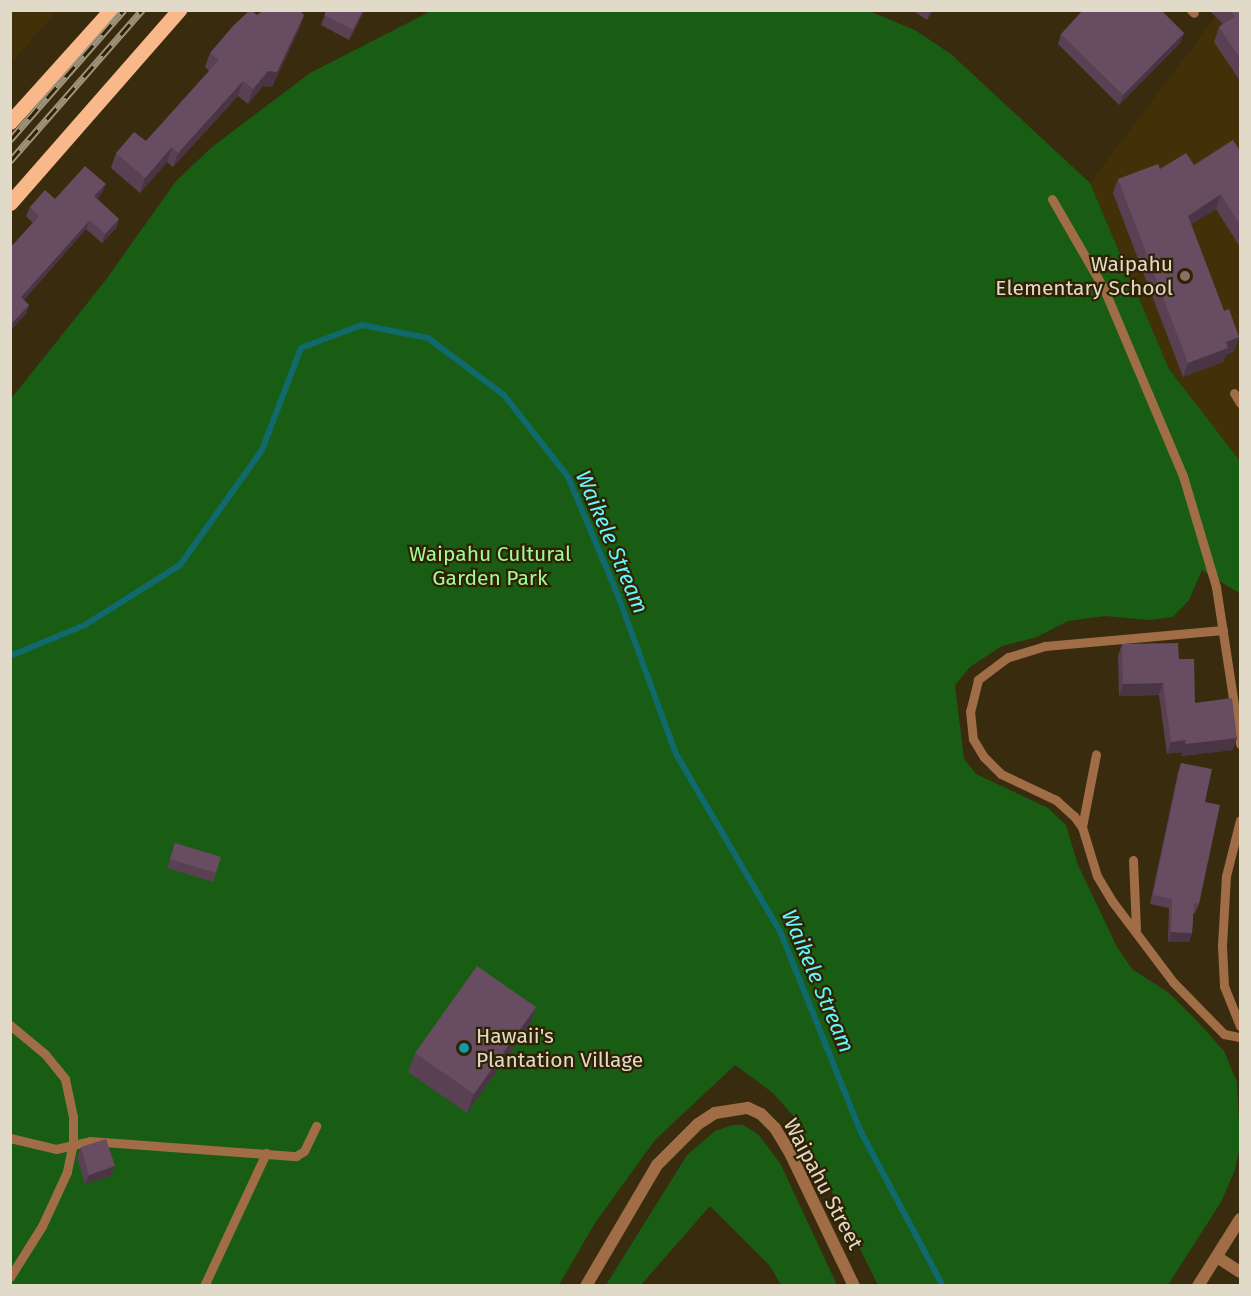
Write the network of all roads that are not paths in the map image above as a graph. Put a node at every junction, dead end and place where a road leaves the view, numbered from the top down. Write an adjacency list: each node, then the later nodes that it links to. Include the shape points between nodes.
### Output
1 (111, 10): 4 (main road)
2 (190, 10): 3 (main road)
3 (175, 15): 6 (main road)
4 (10, 122)
5 (1052, 199): 9 (lane, via 1104,289 1184,476 1216,587)
6 (10, 203)
7 (1233, 393): 8 (lane)
8 (1240, 403)
9 (1223, 630): 10 (lane); 13 (lane, via 1045,646 1008,657 978,680 970,711 973,739 984,757 1001,774 1056,800)
10 (1240, 744)
11 (1096, 754): 13 (lane)
12 (1240, 820): 17 (lane, via 1226,876 1222,946 1224,986)
13 (1082, 827): 15 (lane, via 1097,876)
14 (1133, 860): 15 (lane)
15 (1136, 929): 18 (lane, via 1203,1016 1224,1034)
16 (10, 1025): 21 (lane, via 45,1054 64,1079 73,1117)
17 (1240, 1026)
18 (1240, 1036)
19 (316, 1126): 22 (lane, via 304,1151 296,1156)
20 (10, 1138): 21 (lane, via 56,1149)
21 (73, 1143): 22 (lane); 26 (lane, via 67,1172 42,1226)
22 (266, 1153): 27 (lane)
23 (1240, 1219): 24 (street)
24 (1217, 1257): 25 (street); 30 (street)
25 (1240, 1272)
26 (10, 1277)
27 (204, 1286)
28 (586, 1286): 29 (street, Waipahu Street, via 657,1165 698,1124 715,1113 748,1108 775,1128 789,1151)
29 (854, 1286)
30 (1198, 1286)

